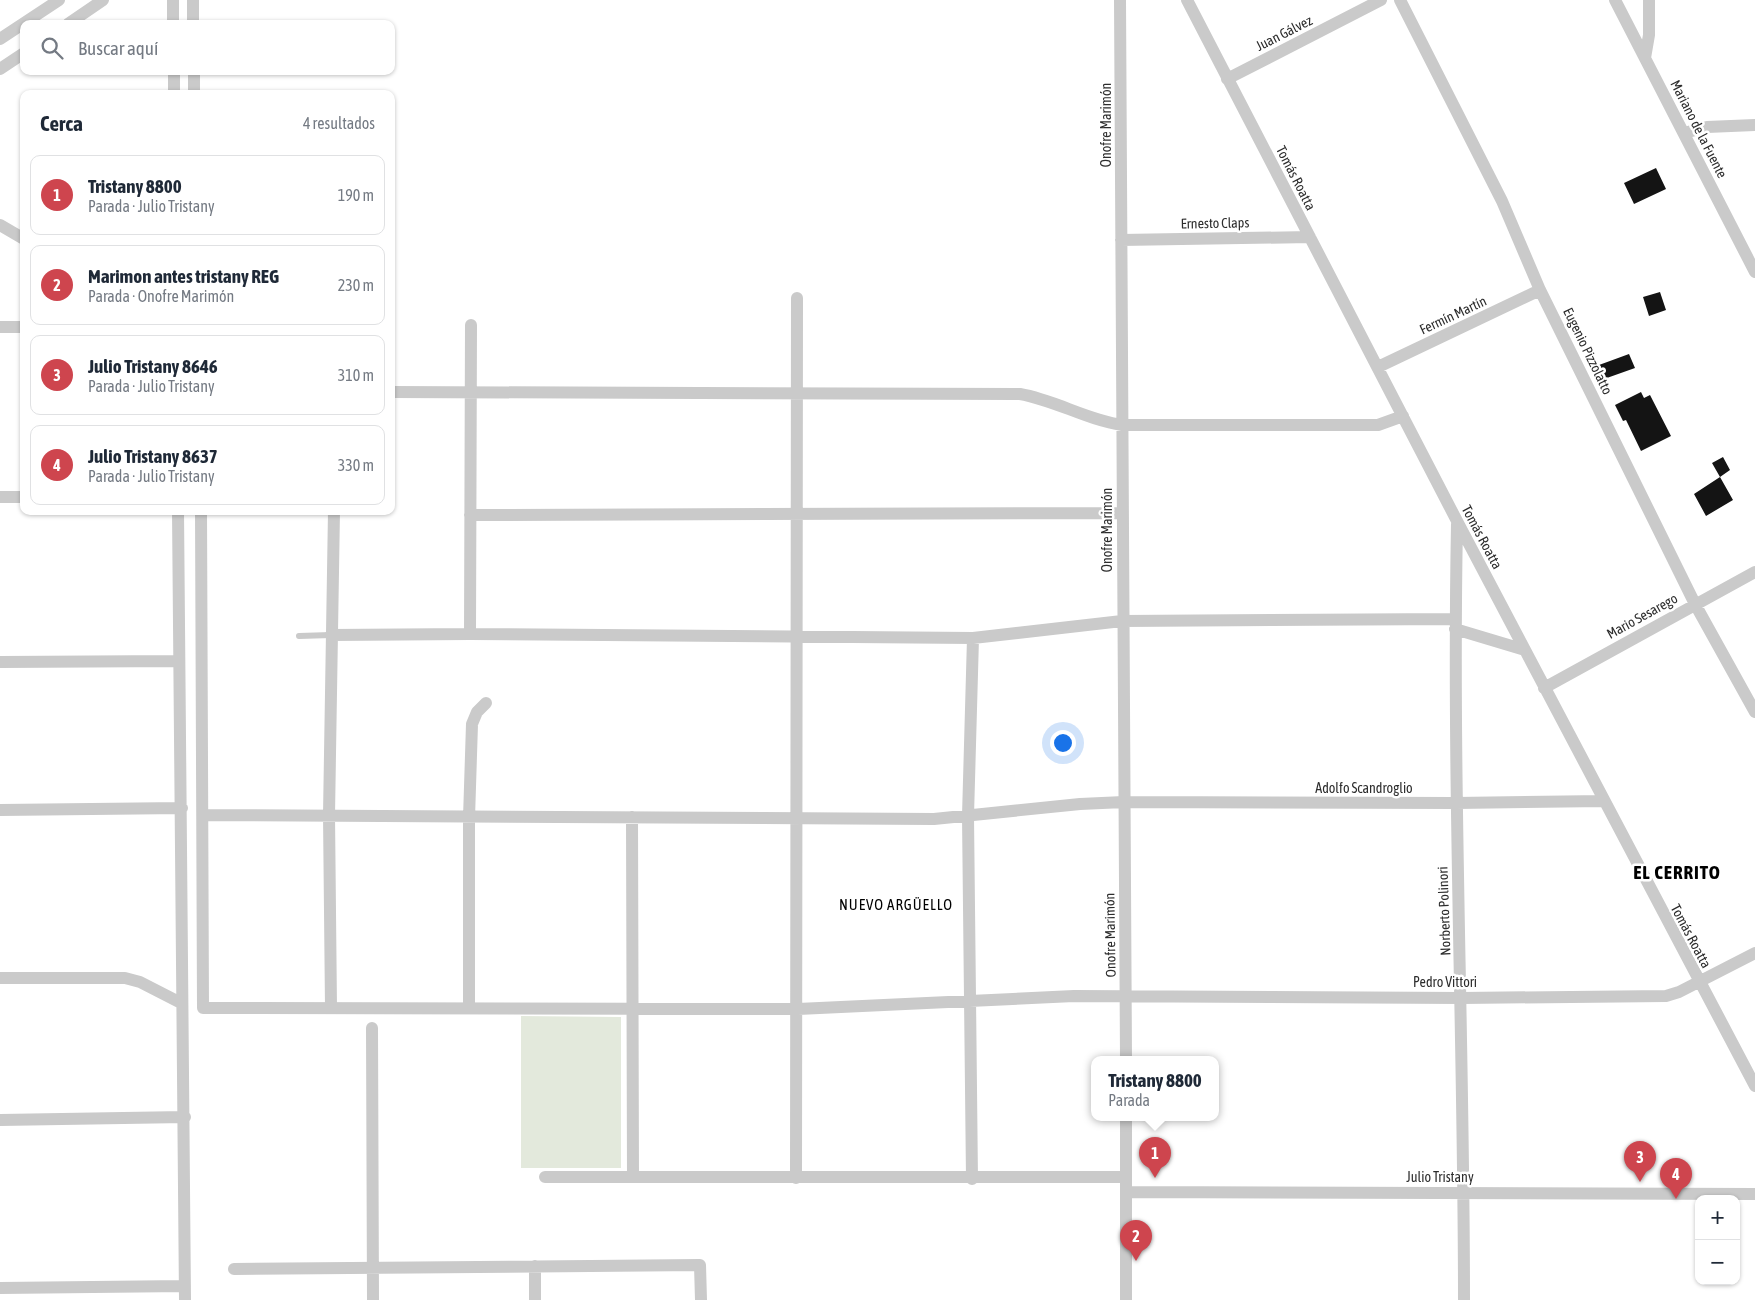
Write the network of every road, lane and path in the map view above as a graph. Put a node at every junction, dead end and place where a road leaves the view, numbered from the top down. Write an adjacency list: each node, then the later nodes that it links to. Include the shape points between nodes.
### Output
1 (59, 0): 11 (street)
2 (103, 0): 12 (street)
3 (173, 0): 13 (street)
4 (193, 0): 14 (street)
5 (1120, 0): 30 (street, Onofre Marimón)
6 (1187, 0): 22 (street, Tomás Roatta)
7 (1381, 0): 22 (street, Juan Gálvez)
8 (1400, 0): 32 (street, Eugenio Pizzolatto, via 1502,201)
9 (1615, 0): 18 (street, Mariano de la Fuente)
10 (1649, 0): 18 (street)
11 (29, 20)
12 (74, 20)
13 (173, 20)
14 (193, 20)
15 (20, 26): 16 (street)
16 (0, 39)
17 (20, 56): 19 (street)
18 (1645, 58): 26 (street, Mariano de la Fuente)
19 (0, 69)
20 (174, 75): 23 (street)
21 (194, 75): 24 (street)
22 (1227, 79): 29 (street, Tomás Roatta)
23 (174, 90)
24 (194, 90)
25 (1755, 125): 26 (street, via 1707,127)
26 (1684, 133): 31 (street, Mariano de la Fuente)
27 (0, 225): 28 (street)
28 (20, 237)
29 (1310, 237): 30 (street, Ernesto Claps); 37 (street, Tomás Roatta)
30 (1121, 240): 42 (street, Onofre Marimón)
31 (1755, 272)
32 (1540, 290): 37 (street, Fermín Martín); 53 (street, Eugenio Pizzolatto)
33 (797, 298): 40 (street)
34 (471, 325): 38 (street)
35 (0, 327): 36 (street)
36 (20, 327)
37 (1378, 367): 41 (street, Tomás Roatta)
38 (470, 391): 39 (street); 40 (street); 50 (street)
39 (395, 392)
40 (798, 393): 42 (street, via 1020,394); 45 (street)
41 (1403, 416): 42 (street, via 1378,425); 51 (street, Tomás Roatta)
42 (1122, 424): 46 (street, Onofre Marimón)
43 (0, 497): 44 (street)
44 (20, 497)
45 (798, 513): 46 (street); 50 (street); 59 (street)
46 (1122, 513): 54 (street, Onofre Marimón)
47 (178, 515): 62 (street)
48 (201, 515): 72 (street)
49 (334, 515): 58 (street)
50 (470, 515): 56 (street)
51 (1457, 521): 55 (street, Norberto Polinori); 61 (street, Tomás Roatta)
52 (1755, 572): 53 (street, Mario Sesarego)
53 (1695, 604): 64 (street, Mario Sesarego); 66 (street, Eugenio Pizzolatto)
54 (1122, 621): 55 (street); 60 (street); 68 (street, Onofre Marimón)
55 (1455, 624): 61 (street); 69 (street, Norberto Polinori)
56 (470, 634): 58 (street); 59 (street)
57 (299, 636): 58 (lane)
58 (331, 636): 73 (street)
59 (798, 637): 60 (street); 77 (street)
60 (973, 638): 74 (street)
61 (1524, 650): 64 (street, Tomás Roatta)
62 (180, 661): 63 (street); 70 (street)
63 (0, 662)
64 (1544, 688): 67 (street, Tomás Roatta)
65 (486, 703): 76 (street, via 472,724)
66 (1755, 712)
67 (1604, 801): 69 (street, Adolfo Scandroglio); 80 (street, Tomás Roatta)
68 (1124, 802): 69 (street, Adolfo Scandroglio); 74 (street, Adolfo Scandroglio); 81 (street, Onofre Marimón)
69 (1456, 803): 82 (street, Norberto Polinori)
70 (182, 808): 71 (street); 84 (street)
71 (0, 810)
72 (203, 815): 73 (street, Adolfo Scandroglio); 85 (street, Pedro Vittori, via 203,1008)
73 (329, 815): 76 (street, Adolfo Scandroglio); 85 (street)
74 (968, 816): 77 (street, Adolfo Scandroglio, via 934,819); 83 (street)
75 (632, 817): 76 (street, Adolfo Scandroglio); 77 (street, Adolfo Scandroglio); 87 (street)
76 (469, 818): 86 (street)
77 (798, 818): 88 (street)
78 (1755, 954): 80 (street, Pedro Vittori)
79 (0, 978): 84 (street, via 125,978)
80 (1699, 983): 82 (street, Pedro Vittori, via 1666,996); 91 (street, Tomás Roatta)
81 (1126, 995): 82 (street, Pedro Vittori); 83 (street, Pedro Vittori); 90 (street, Onofre Marimón)
82 (1462, 998): 101 (street, Norberto Polinori)
83 (971, 1001): 88 (street, Pedro Vittori); 99 (street)
84 (181, 1003): 92 (street)
85 (331, 1008): 86 (street, Pedro Vittori)
86 (469, 1008): 87 (street, Pedro Vittori)
87 (632, 1008): 88 (street, Pedro Vittori); 96 (street)
88 (798, 1010): 98 (street)
89 (372, 1028): 104 (street)
90 (1126, 1056)
91 (1755, 1086)
92 (185, 1117): 93 (street); 106 (street)
93 (0, 1120)
94 (1126, 1121): 97 (street)
95 (545, 1177): 96 (street)
96 (633, 1177): 98 (street)
97 (1126, 1177): 99 (street); 100 (street)
98 (796, 1178): 99 (street)
99 (972, 1179)
100 (1126, 1192): 101 (street, Julio Tristany); 112 (street)
101 (1464, 1192): 102 (street, Julio Tristany); 113 (street, Norberto Polinori)
102 (1755, 1194)
103 (535, 1266): 104 (street); 110 (street); 111 (street, via 700,1265)
104 (373, 1268): 105 (street); 109 (street)
105 (234, 1269)
106 (185, 1286): 107 (street); 108 (street)
107 (0, 1288)
108 (185, 1300)
109 (373, 1300)
110 (535, 1300)
111 (701, 1300)
112 (1126, 1300)
113 (1464, 1300)

